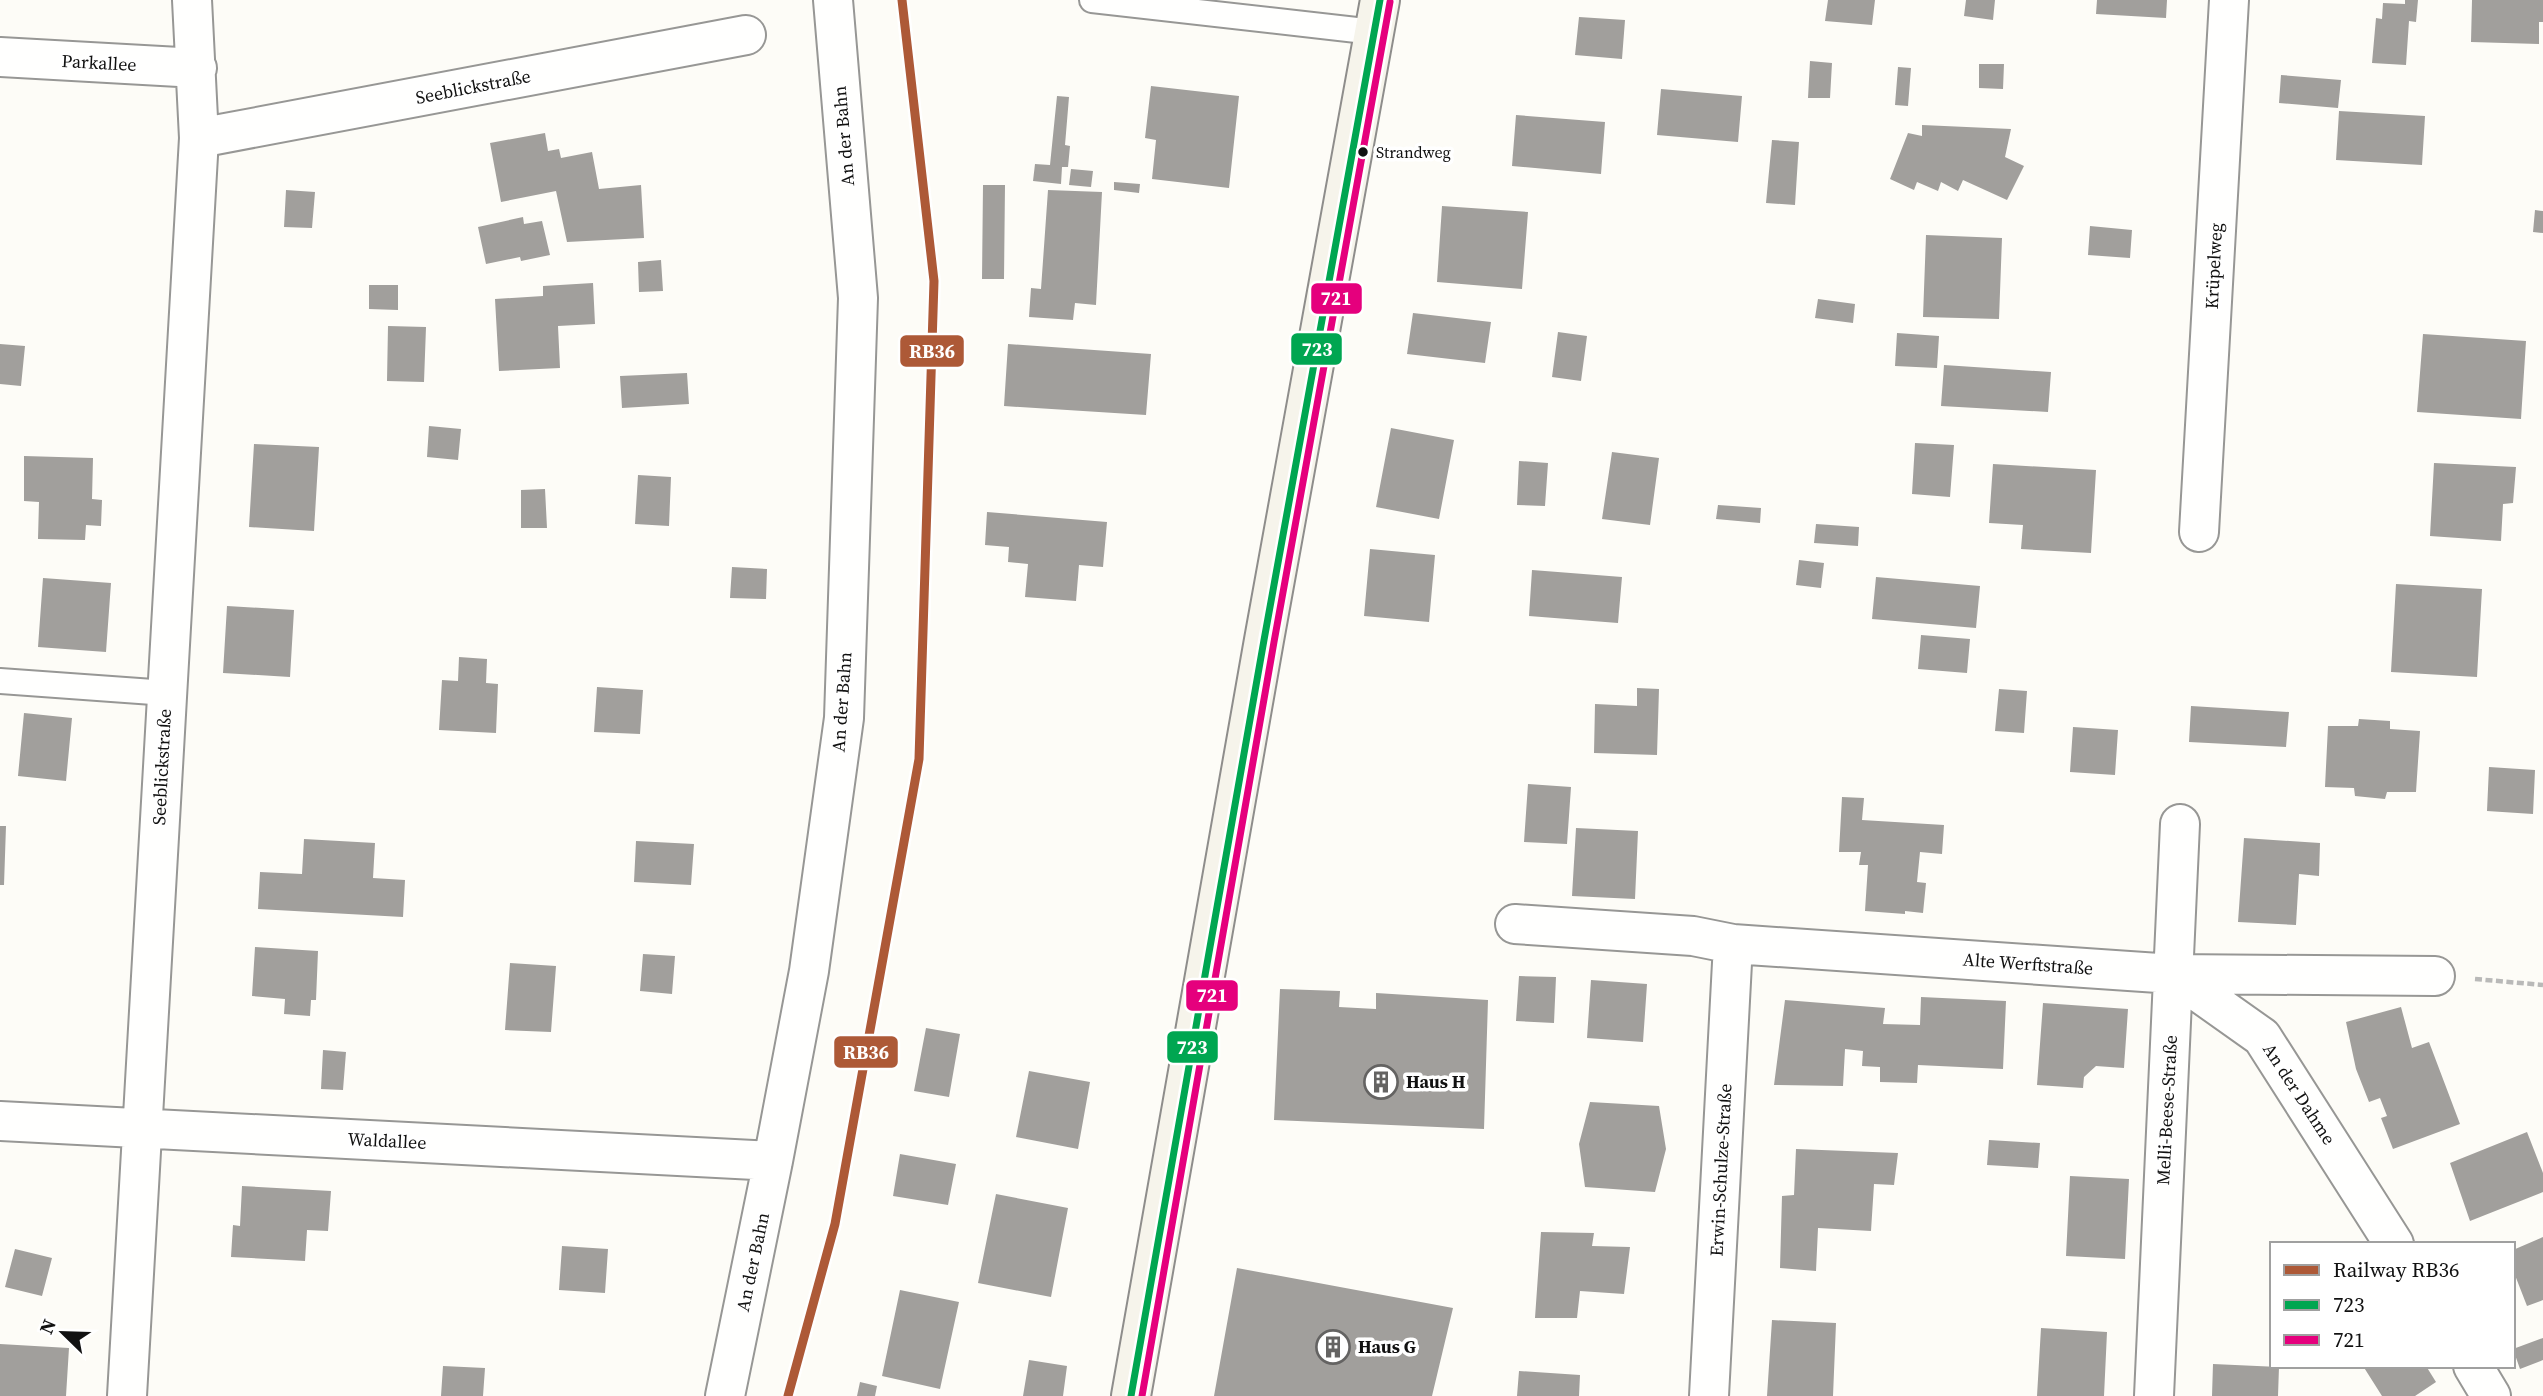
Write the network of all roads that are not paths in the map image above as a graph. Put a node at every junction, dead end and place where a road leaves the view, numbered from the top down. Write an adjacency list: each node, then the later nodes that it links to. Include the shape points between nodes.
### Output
1 (192, 0): 8 (street, Seeblickstraße)
2 (833, 0): 20 (street, An der Bahn, via 858,298 844,718 809,971)
3 (1092, 0): 5 (lane)
4 (2229, 0): 10 (street, Krüpelweg)
5 (1377, 16): 25 (street)
6 (746, 35): 9 (street, Seeblickstraße)
7 (0, 57): 8 (street, Parkallee)
8 (197, 68): 9 (street, Seeblickstraße)
9 (199, 138): 12 (street, Seeblickstraße)
10 (2199, 532)
11 (0, 681): 12 (lane)
12 (167, 693): 19 (street, Seeblickstraße)
13 (2180, 824): 16 (street, Melli-Beese-Straße)
14 (1515, 924): 15 (street, Alte Werftstraße, via 1693,936)
15 (1733, 944): 16 (street, Alte Werftstraße); 26 (street, Erwin-Schulze-Straße)
16 (2173, 974): 17 (street, Alte Werftstraße); 21 (street, An der Dahme, via 2262,1037); 27 (street, Melli-Beese-Straße)
17 (2435, 976)
18 (0, 1121): 19 (street, Waldallee)
19 (142, 1129): 20 (street, Waldallee); 23 (street, Seeblickstraße)
20 (774, 1161): 24 (street, An der Bahn)
21 (2393, 1242)
22 (2474, 1368): 28 (street)
23 (127, 1396)
24 (725, 1396)
25 (1131, 1396)
26 (1709, 1396)
27 (2154, 1396)
28 (2491, 1396)

